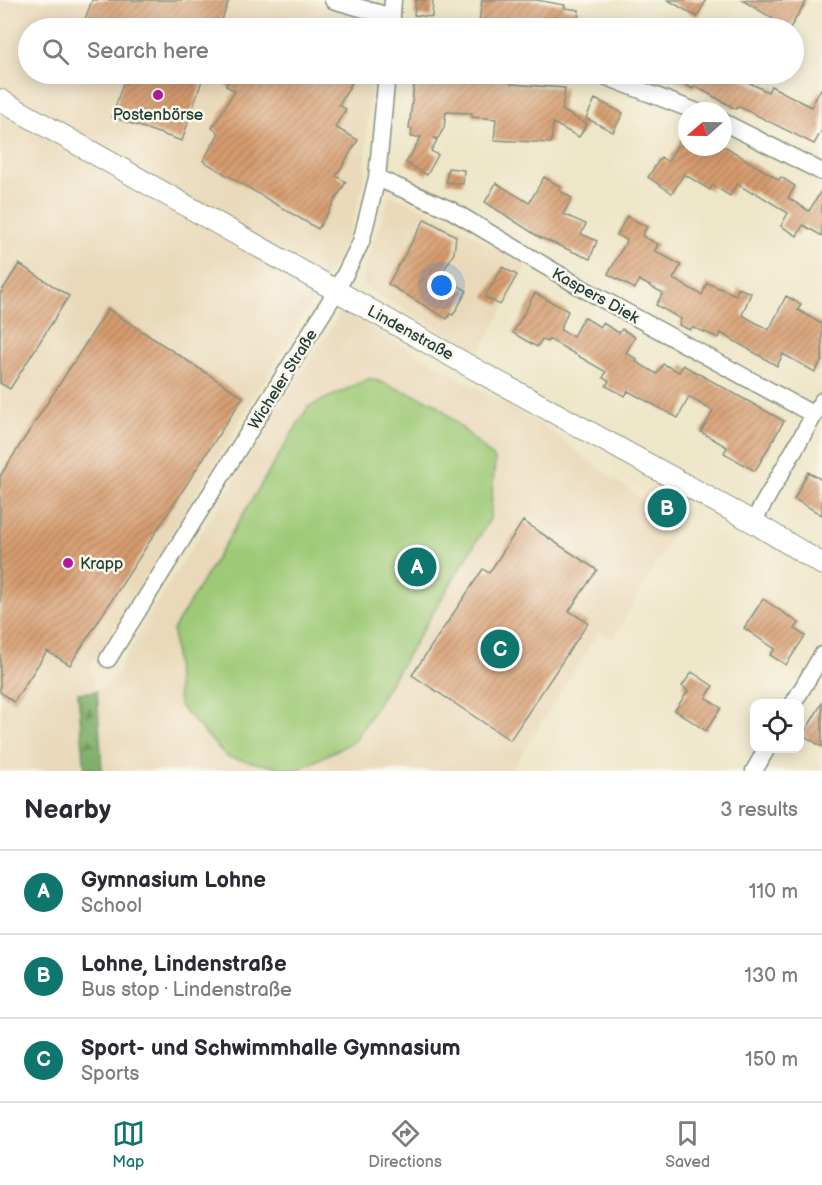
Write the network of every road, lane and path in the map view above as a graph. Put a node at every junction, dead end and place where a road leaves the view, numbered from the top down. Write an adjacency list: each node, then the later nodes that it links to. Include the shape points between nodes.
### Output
1 (333, 0): 2 (street)
2 (392, 15)
3 (386, 84): 9 (street, Wicheler Straße)
4 (625, 84): 6 (street)
5 (0, 100): 10 (street, Lindenstraße)
6 (678, 104)
7 (732, 127): 8 (street)
8 (822, 172)
9 (377, 178): 10 (street, Wicheler Straße, via 361,242); 11 (street, Kaspers Diek, via 451,210 582,288)
10 (337, 290): 12 (street, Lindenstraße); 15 (street, Wicheler Straße)
11 (818, 408): 12 (street)
12 (753, 522): 13 (street, Lindenstraße)
13 (822, 564)
14 (822, 655): 16 (street)
15 (108, 659)
16 (797, 699)
17 (764, 753): 18 (street)
18 (754, 771)

